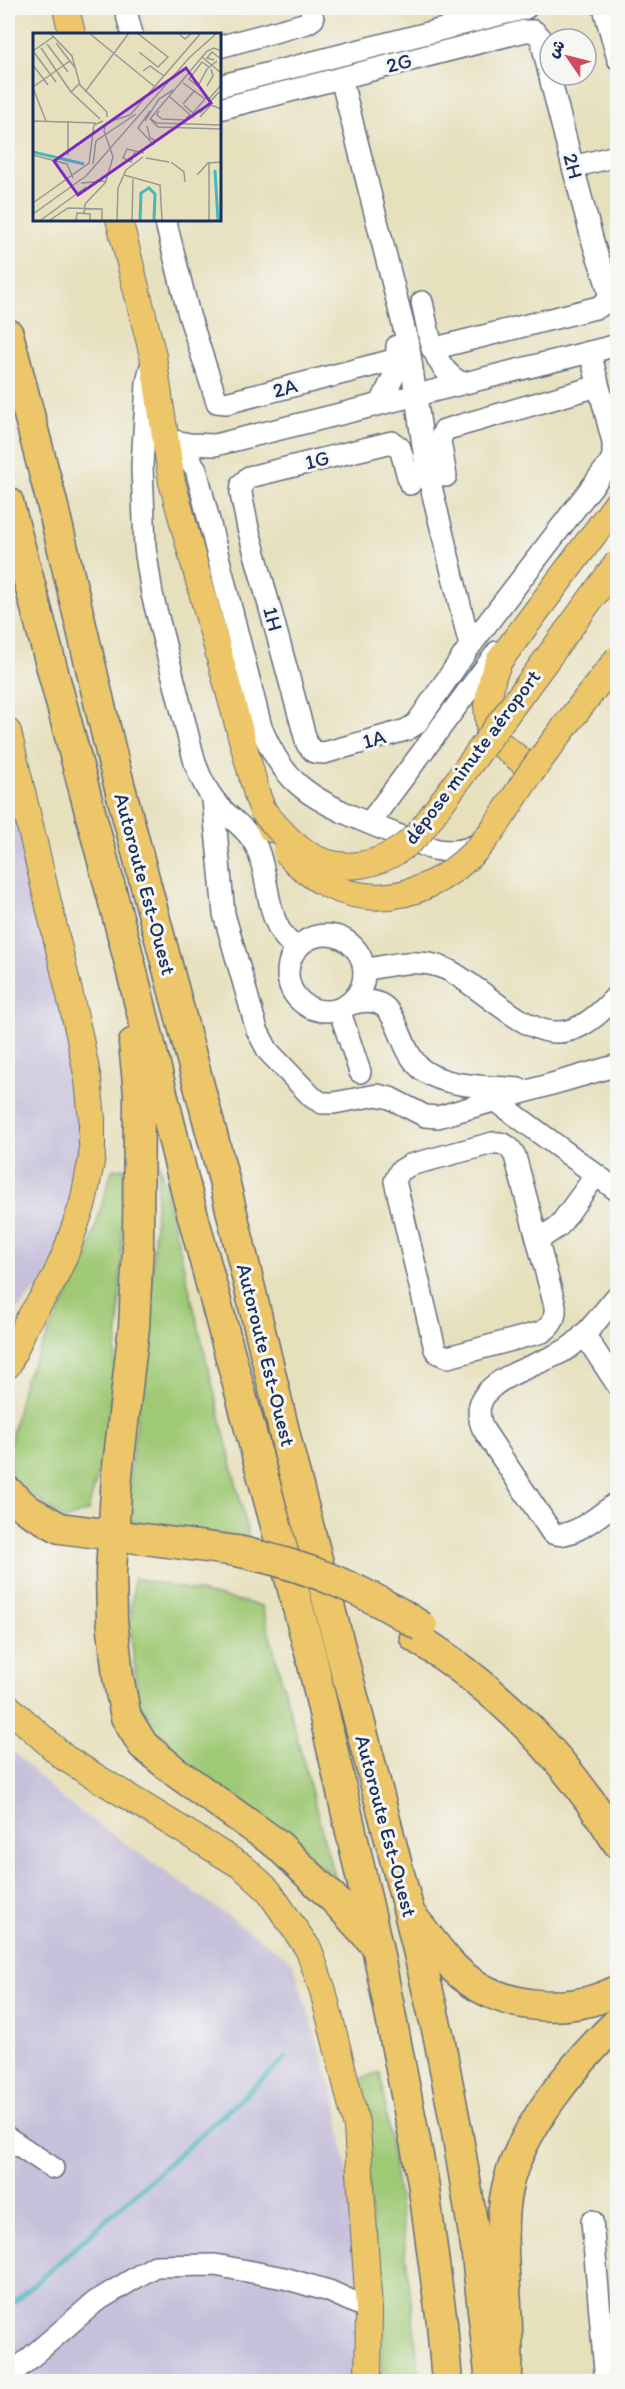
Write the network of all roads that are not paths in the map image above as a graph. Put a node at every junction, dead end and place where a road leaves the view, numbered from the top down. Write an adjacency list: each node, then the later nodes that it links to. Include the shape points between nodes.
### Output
1 (66, 8): 5 (main road)
2 (311, 8): 7 (street, via 313,19 307,23)
3 (526, 8): 10 (street)
4 (604, 8): 8 (street)
5 (72, 33)
6 (538, 35): 9 (street, 2G, via 530,30)
7 (220, 47)
8 (618, 59)
9 (341, 78): 12 (street, 2G); 27 (street)
10 (220, 86)
11 (552, 87): 14 (street, 2H)
12 (220, 109)
13 (612, 157): 14 (street)
14 (573, 167): 21 (street, 2H, via 609,300 603,306)
15 (119, 220): 23 (main road)
16 (165, 220): 24 (street, 2A, via 214,399 223,404)
17 (422, 302): 21 (street)
18 (387, 311): 24 (street)
19 (8, 334): 70 (highway, Autoroute Est-Ouest, via 114,765 224,1180 295,1474)
20 (618, 345): 22 (street)
21 (432, 349): 25 (street, via 442,369)
22 (590, 352): 25 (street); 26 (street)
23 (153, 356): 29 (main road); 43 (street, via 147,383 142,466 148,575 195,763)
24 (398, 359): 28 (street, via 394,380)
25 (460, 383): 27 (street)
26 (598, 386): 30 (street, via 444,430 440,441); 37 (street, via 613,442 610,463)
27 (416, 394): 28 (street); 37 (street, via 426,466)
28 (381, 403): 29 (street, via 215,445)
29 (166, 439): 44 (main road, via 172,482); 45 (street, via 184,452 196,469 261,727 270,749 299,785 318,799)
30 (446, 476)
31 (410, 484): 35 (street, 1G, via 400,448 392,442 249,477 241,489)
32 (618, 492): 45 (street)
33 (8, 502): 46 (highway, Autoroute Est-Ouest)
34 (618, 502): 41 (main road, via 499,661 489,690)
35 (248, 528): 39 (street, 1H)
36 (618, 562): 41 (main road, dépose minute aéroport, bridge)
37 (470, 645): 39 (street, 1A, via 411,727 319,753 309,748)
38 (618, 657): 42 (main road, bridge); 45 (street, via 494,830 478,844 460,851 439,851)
39 (298, 711)
40 (8, 732): 59 (main road, via 80,1034 92,1119 92,1157 83,1203 66,1252 57,1273)
41 (489, 736): 42 (main road); 44 (main road, dépose minute aéroport, bridge, via 420,832 399,852 372,863 344,865 317,858)
42 (533, 770): 44 (main road, bridge, via 466,860 441,878 400,896 362,895 326,884 295,862)
43 (213, 799): 47 (street, via 252,840 277,928); 54 (street, via 224,914 257,1030 275,1060 322,1103 377,1095 431,1117)
44 (267, 821)
45 (370, 822)
46 (125, 944): 66 (highway, via 139,1094 138,1245 134,1327); 71 (highway, Autoroute Est-Ouest, via 187,1194 312,1660)
47 (297, 949): 48 (street, via 313,938 333,936 357,951); 50 (street, via 288,967 295,995 310,1008 329,1011)
48 (364, 970): 49 (street, via 412,963 446,969 520,1021 541,1031 579,1027 600,1014); 50 (street, via 360,990)
49 (618, 994)
50 (343, 1007): 52 (street); 53 (street, via 367,1001 390,1011 407,1052 436,1077)
51 (618, 1065): 53 (street)
52 (360, 1072)
53 (528, 1090): 54 (street)
54 (495, 1100): 55 (street)
55 (596, 1175): 56 (street); 57 (street, via 559,1226)
56 (618, 1191)
57 (538, 1240): 57 (street, via 555,1306 552,1324 542,1332 453,1356 443,1355 435,1349 395,1186 397,1176 410,1165 493,1143 504,1144 515,1156)
58 (618, 1295): 60 (street)
59 (17, 1329): 61 (main road)
60 (584, 1334): 62 (street); 64 (street, via 562,1353 489,1388 479,1402 479,1420 552,1533 573,1532)
61 (8, 1365)
62 (618, 1386)
63 (8, 1492): 66 (highway, via 28,1510 60,1528)
64 (618, 1502)
65 (8, 1512): 66 (highway, via 74,1543)
66 (112, 1542): 68 (highway, bridge, via 237,1558 276,1559 343,1583 388,1605 419,1632 486,1673 543,1727 569,1756); 71 (highway, via 112,1619 118,1677 126,1718 143,1745 278,1845)
67 (8, 1707): 79 (main road, via 65,1758 243,1867 268,1890 309,1950 324,1991 357,2127)
68 (615, 1833): 69 (highway, via 611,1847)
69 (618, 1862)
70 (409, 1912): 74 (highway, via 454,1969 475,1984 523,2003); 83 (highway, Autoroute Est-Ouest, via 458,2132)
71 (377, 1947): 82 (highway, Autoroute Est-Ouest, via 423,2182)
72 (618, 1981): 74 (highway)
73 (618, 1990): 74 (highway)
74 (574, 2005)
75 (618, 2022): 84 (highway, via 581,2059 525,2138 514,2162 503,2239)
76 (8, 2138): 77 (street)
77 (53, 2168)
78 (592, 2221): 85 (street)
79 (369, 2309): 80 (street, via 329,2291 284,2278 215,2265 154,2266 95,2302); 81 (main road)
80 (8, 2377)
81 (368, 2382)
82 (447, 2382)
83 (491, 2382)
84 (507, 2382)
85 (606, 2382)

